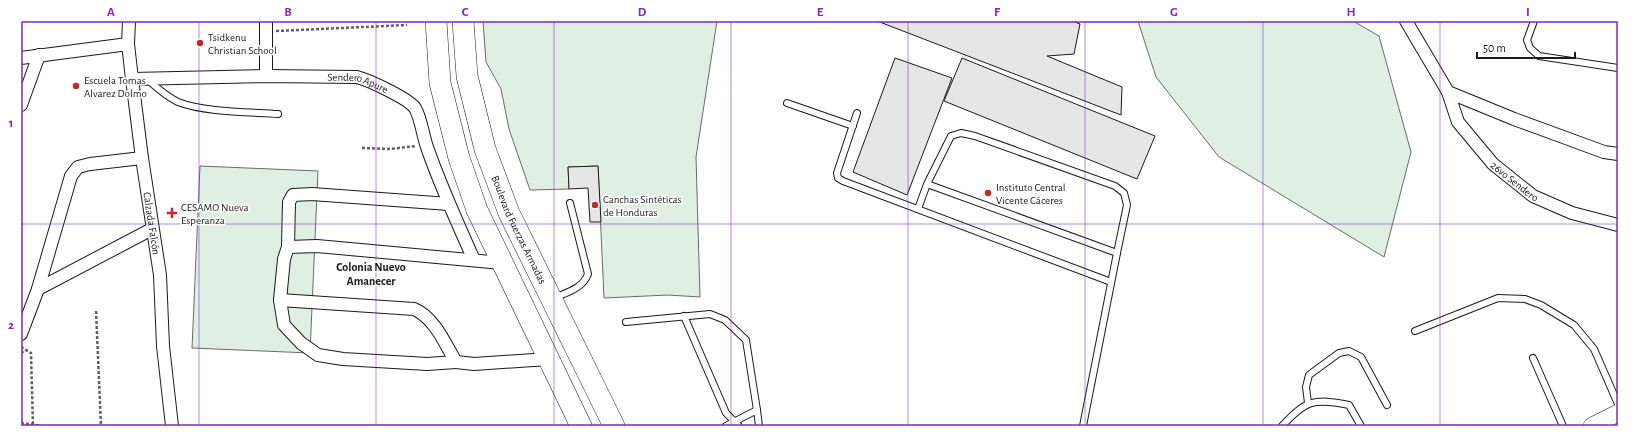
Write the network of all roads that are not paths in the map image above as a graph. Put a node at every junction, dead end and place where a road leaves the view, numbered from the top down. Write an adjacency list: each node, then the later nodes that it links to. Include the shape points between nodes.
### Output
1 (130, 21): 7 (street, Calzada Falcón)
2 (436, 21): 31 (highway, via 440,83 459,158 477,210)
3 (463, 21): 34 (highway, Boulevard Fuerzas Armadas, via 467,76 485,148 509,214)
4 (1406, 21): 14 (street, 26vo Sendero)
5 (1534, 21): 10 (lane, via 1527,40 1530,48 1539,56)
6 (266, 26): 11 (street)
7 (128, 44): 8 (street); 12 (street, Calzada Falcón)
8 (39, 56): 9 (street); 16 (street)
9 (21, 58)
10 (1618, 68)
11 (266, 76): 13 (street, Sendero Apure); 24 (street, Sendero Apure, via 357,77 366,79 410,103 416,109 426,145)
12 (132, 79): 13 (street, Sendero Apure); 21 (street, Calzada Falcón)
13 (147, 79): 18 (lane, via 177,102 226,110)
14 (1448, 92): 20 (street, via 1604,152); 26 (street, 26vo Sendero, via 1458,122 1493,164 1533,196 1572,213)
15 (787, 103): 19 (lane)
16 (21, 104)
17 (857, 113): 19 (lane)
18 (278, 114)
19 (853, 126): 25 (lane, via 838,178)
20 (1618, 154)
21 (142, 158): 27 (street, Calzada Falcón); 33 (street, via 78,167 71,176)
22 (927, 184): 25 (lane); 29 (lane); 29 (lane, via 951,136 961,132 1115,186 1124,193 1126,205)
23 (570, 203): 34 (lane, via 588,274 580,286)
24 (449, 204): 28 (street, via 312,194 293,195 289,202); 30 (street, Sendero Apure)
25 (918, 209): 32 (lane)
26 (1618, 225)
27 (152, 229): 33 (street); 49 (street, Calzada Falcón, via 160,275 163,346)
28 (288, 247): 30 (street, via 317,246); 35 (street, via 284,259)
29 (1117, 253): 32 (lane)
30 (474, 260): 31 (street)
31 (502, 263): 41 (highway)
32 (1111, 282): 54 (lane)
33 (38, 289): 39 (street)
34 (551, 299): 51 (highway, Boulevard Fuerzas Armadas)
35 (280, 300): 42 (street, via 414,309 423,313 436,329); 42 (street, via 284,325 301,343 318,355 427,364)
36 (684, 316): 37 (lane); 46 (lane, via 710,314 725,320 746,340); 48 (lane, via 726,413)
37 (626, 322)
38 (1415, 331): 44 (lane, via 1498,298 1525,298 1574,325 1594,350)
39 (21, 334)
40 (1533, 358): 57 (lane)
41 (548, 359): 42 (street, via 474,364); 50 (highway)
42 (456, 362)
43 (1308, 403): 45 (lane, via 1306,387 1309,375 1339,353 1349,351 1362,357); 55 (lane, via 1295,411); 56 (lane, via 1326,400 1349,405)
44 (1618, 404)
45 (1387, 405)
46 (757, 410): 48 (lane); 53 (lane)
47 (1618, 413): 58 (street)
48 (737, 424): 52 (lane)
49 (172, 426)
50 (581, 426)
51 (614, 426)
52 (726, 426)
53 (759, 426)
54 (1083, 426)
55 (1282, 426)
56 (1361, 426)
57 (1563, 426)
58 (1592, 426)

